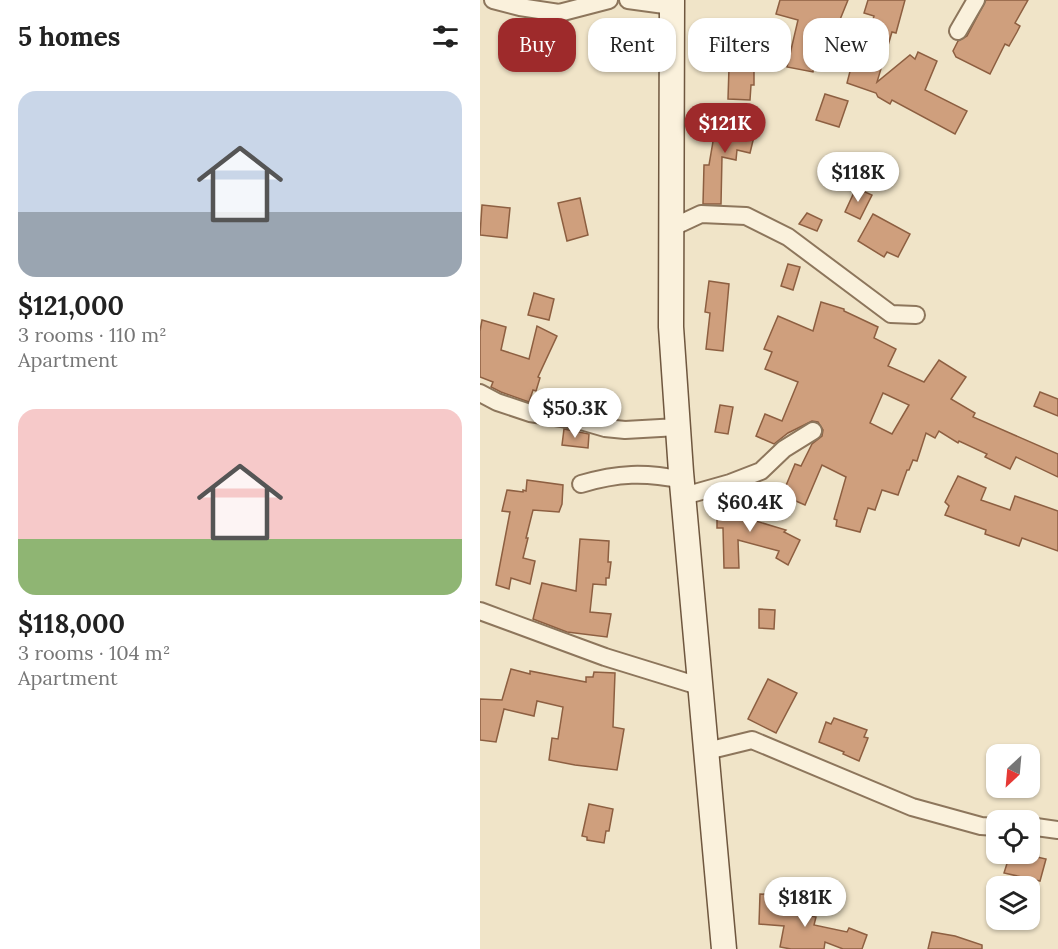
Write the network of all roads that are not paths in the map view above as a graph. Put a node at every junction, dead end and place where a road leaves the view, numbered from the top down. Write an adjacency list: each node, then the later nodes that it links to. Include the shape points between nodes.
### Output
1 (492, 0): 2 (street, via 559,14)
2 (609, 0)
3 (628, 0): 5 (street)
4 (976, 0): 6 (street)
5 (672, 3): 7 (main road)
6 (958, 30)
7 (671, 228): 8 (street, via 701,214 746,216 788,237 891,314); 10 (main road, via 671,327)
8 (916, 315)
9 (480, 393): 10 (street, via 530,413 605,428)
10 (678, 427): 13 (main road)
11 (813, 431): 13 (street, via 783,449 761,471 730,483)
12 (581, 484): 13 (street, via 620,474 652,474)
13 (683, 488): 15 (main road)
14 (480, 611): 15 (street, via 605,657)
15 (702, 687): 16 (main road)
16 (707, 751): 17 (street, via 752,740 912,807); 18 (main road)
17 (986, 825)
18 (724, 949)

